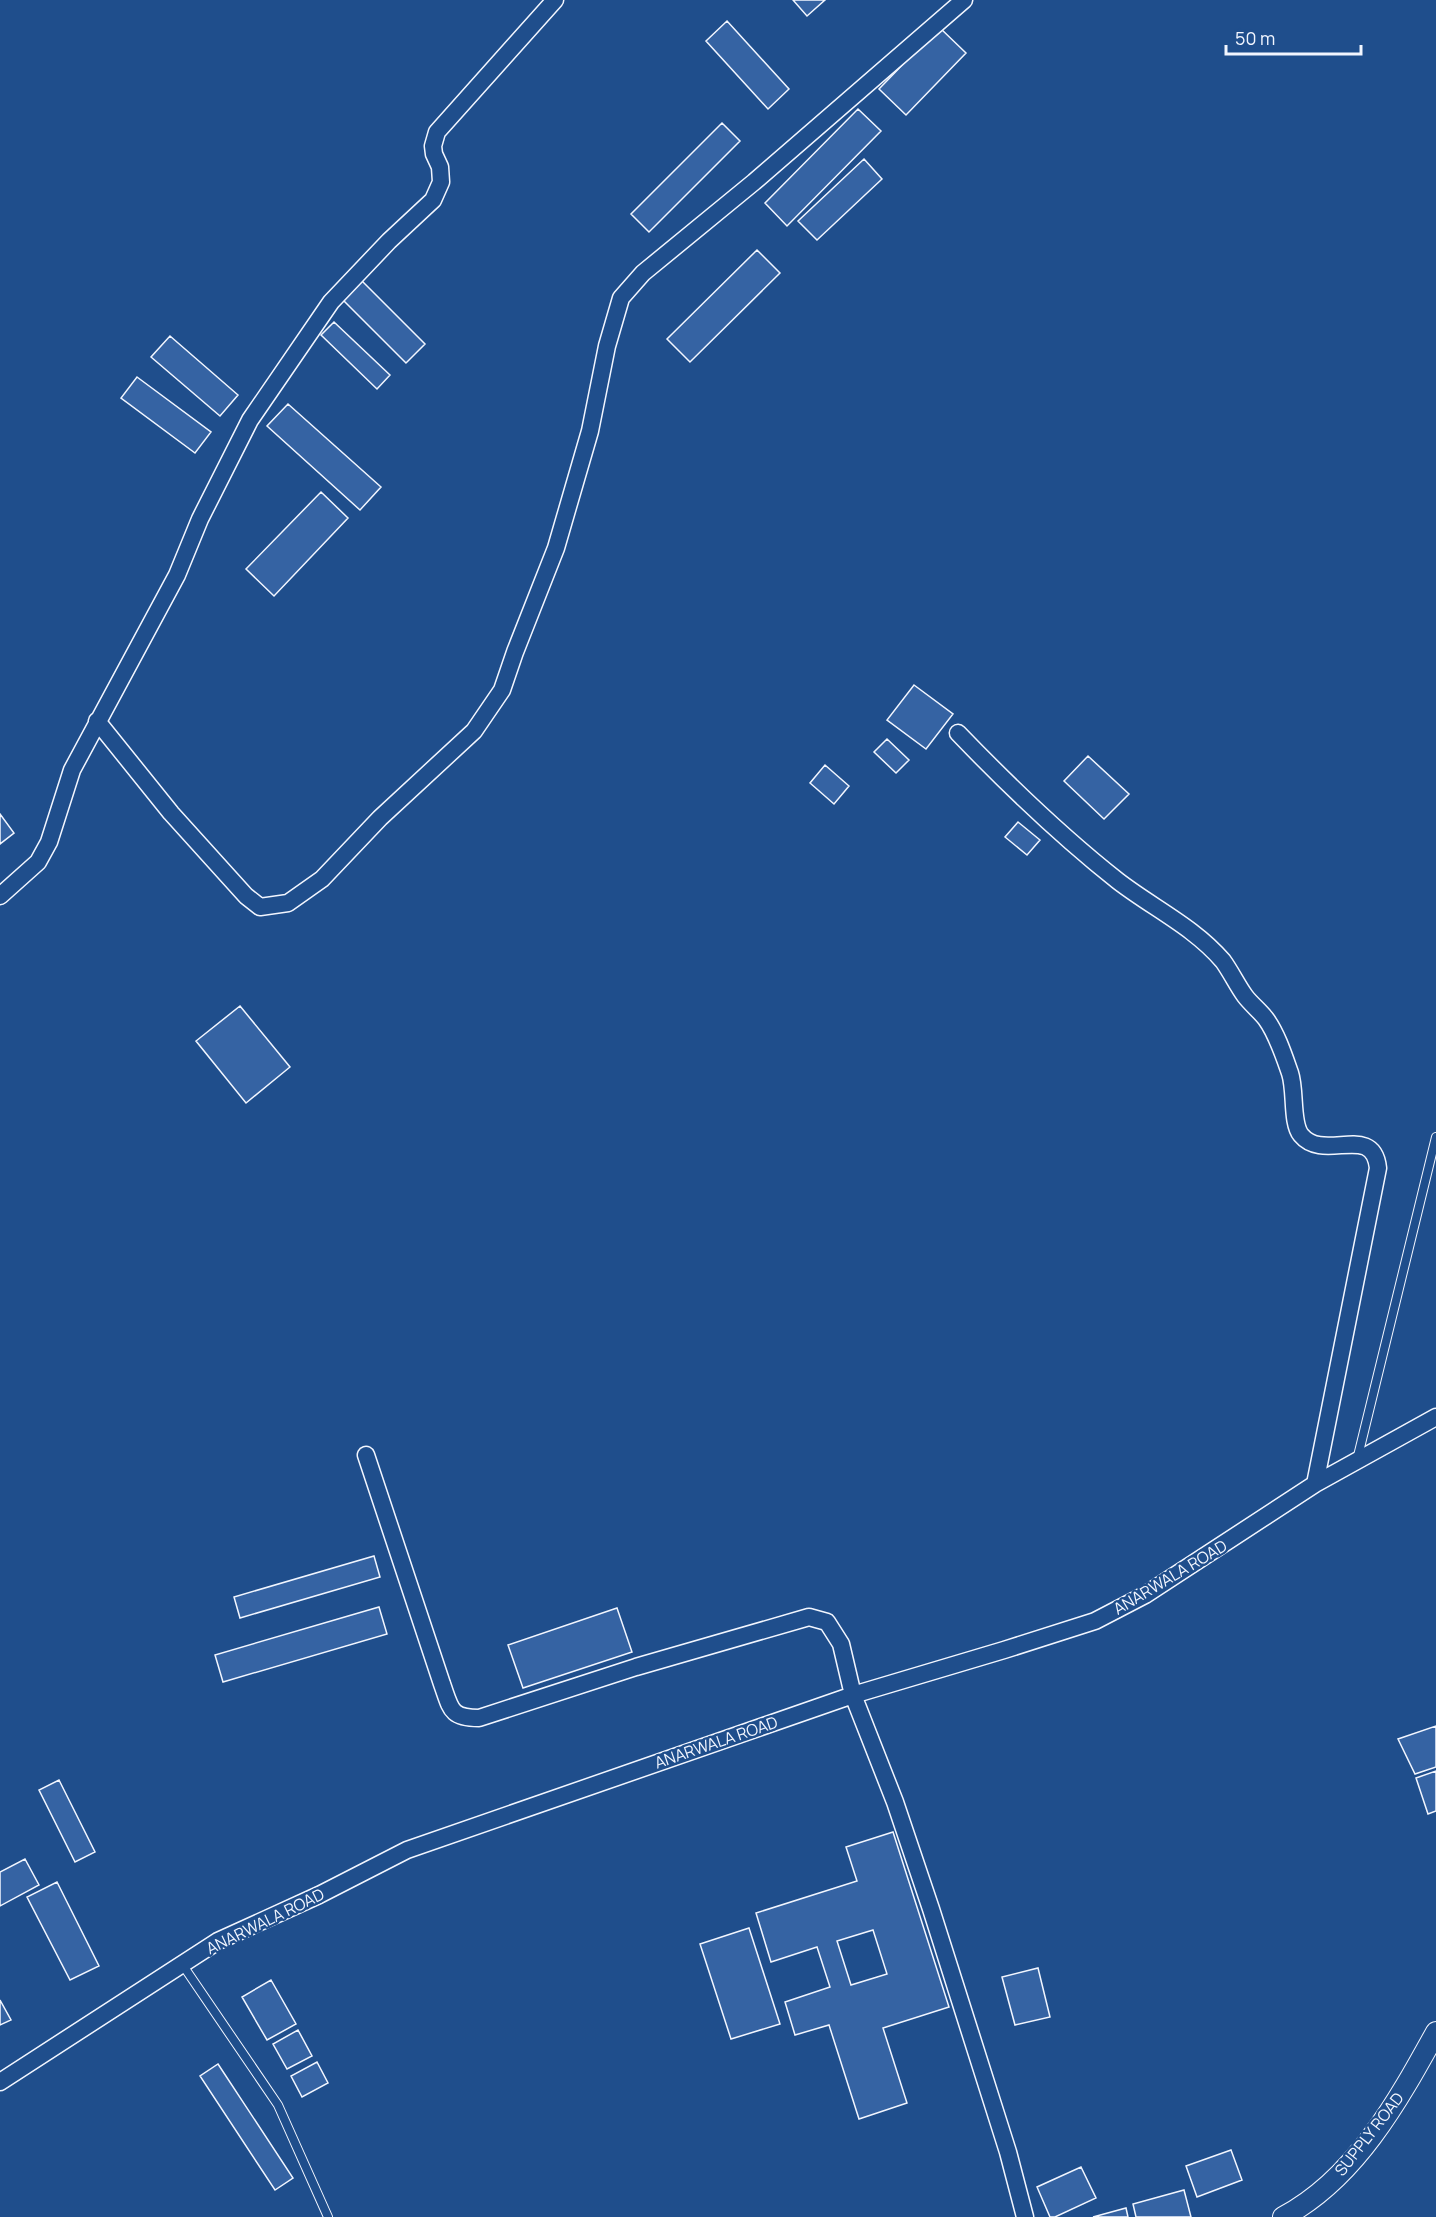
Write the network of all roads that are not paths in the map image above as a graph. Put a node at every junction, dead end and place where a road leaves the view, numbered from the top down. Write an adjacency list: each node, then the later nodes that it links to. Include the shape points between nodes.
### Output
1 (555, 0): 3 (street, via 438,132 433,146 441,182 433,200 331,302 250,420 200,519 177,575)
2 (964, 0): 3 (street, via 643,273 621,298 590,431 556,548 502,690 474,731 380,818 322,879 288,903 260,907 171,813)
3 (97, 721): 5 (street, via 72,770 50,842 38,862)
4 (958, 733): 10 (street, via 1072,843 1203,941 1224,963 1267,1020 1278,1042 1291,1075 1295,1124 1302,1136 1314,1144 1328,1146 1362,1144 1372,1149 1377,1158)
5 (0, 896)
6 (1436, 1137): 9 (lane)
7 (1436, 1417): 9 (street, ANARWALA ROAD)
8 (366, 1455): 11 (street, via 445,1692 451,1708 463,1718 479,1718 809,1617 826,1622 841,1644)
9 (1357, 1460): 10 (street, ANARWALA ROAD)
10 (1315, 1484): 11 (street, ANARWALA ROAD, via 1145,1595 1095,1621)
11 (853, 1695): 12 (street, ANARWALA ROAD, via 408,1850 218,1941); 16 (street, via 932,1909)
12 (182, 1964): 14 (street, ANARWALA ROAD); 15 (lane, via 278,2105)
13 (1436, 2032): 17 (street, SUPPLY ROAD, via 1402,2092 1345,2168 1318,2195)
14 (0, 2082)
15 (328, 2217)
16 (1025, 2217)
17 (1283, 2217)

